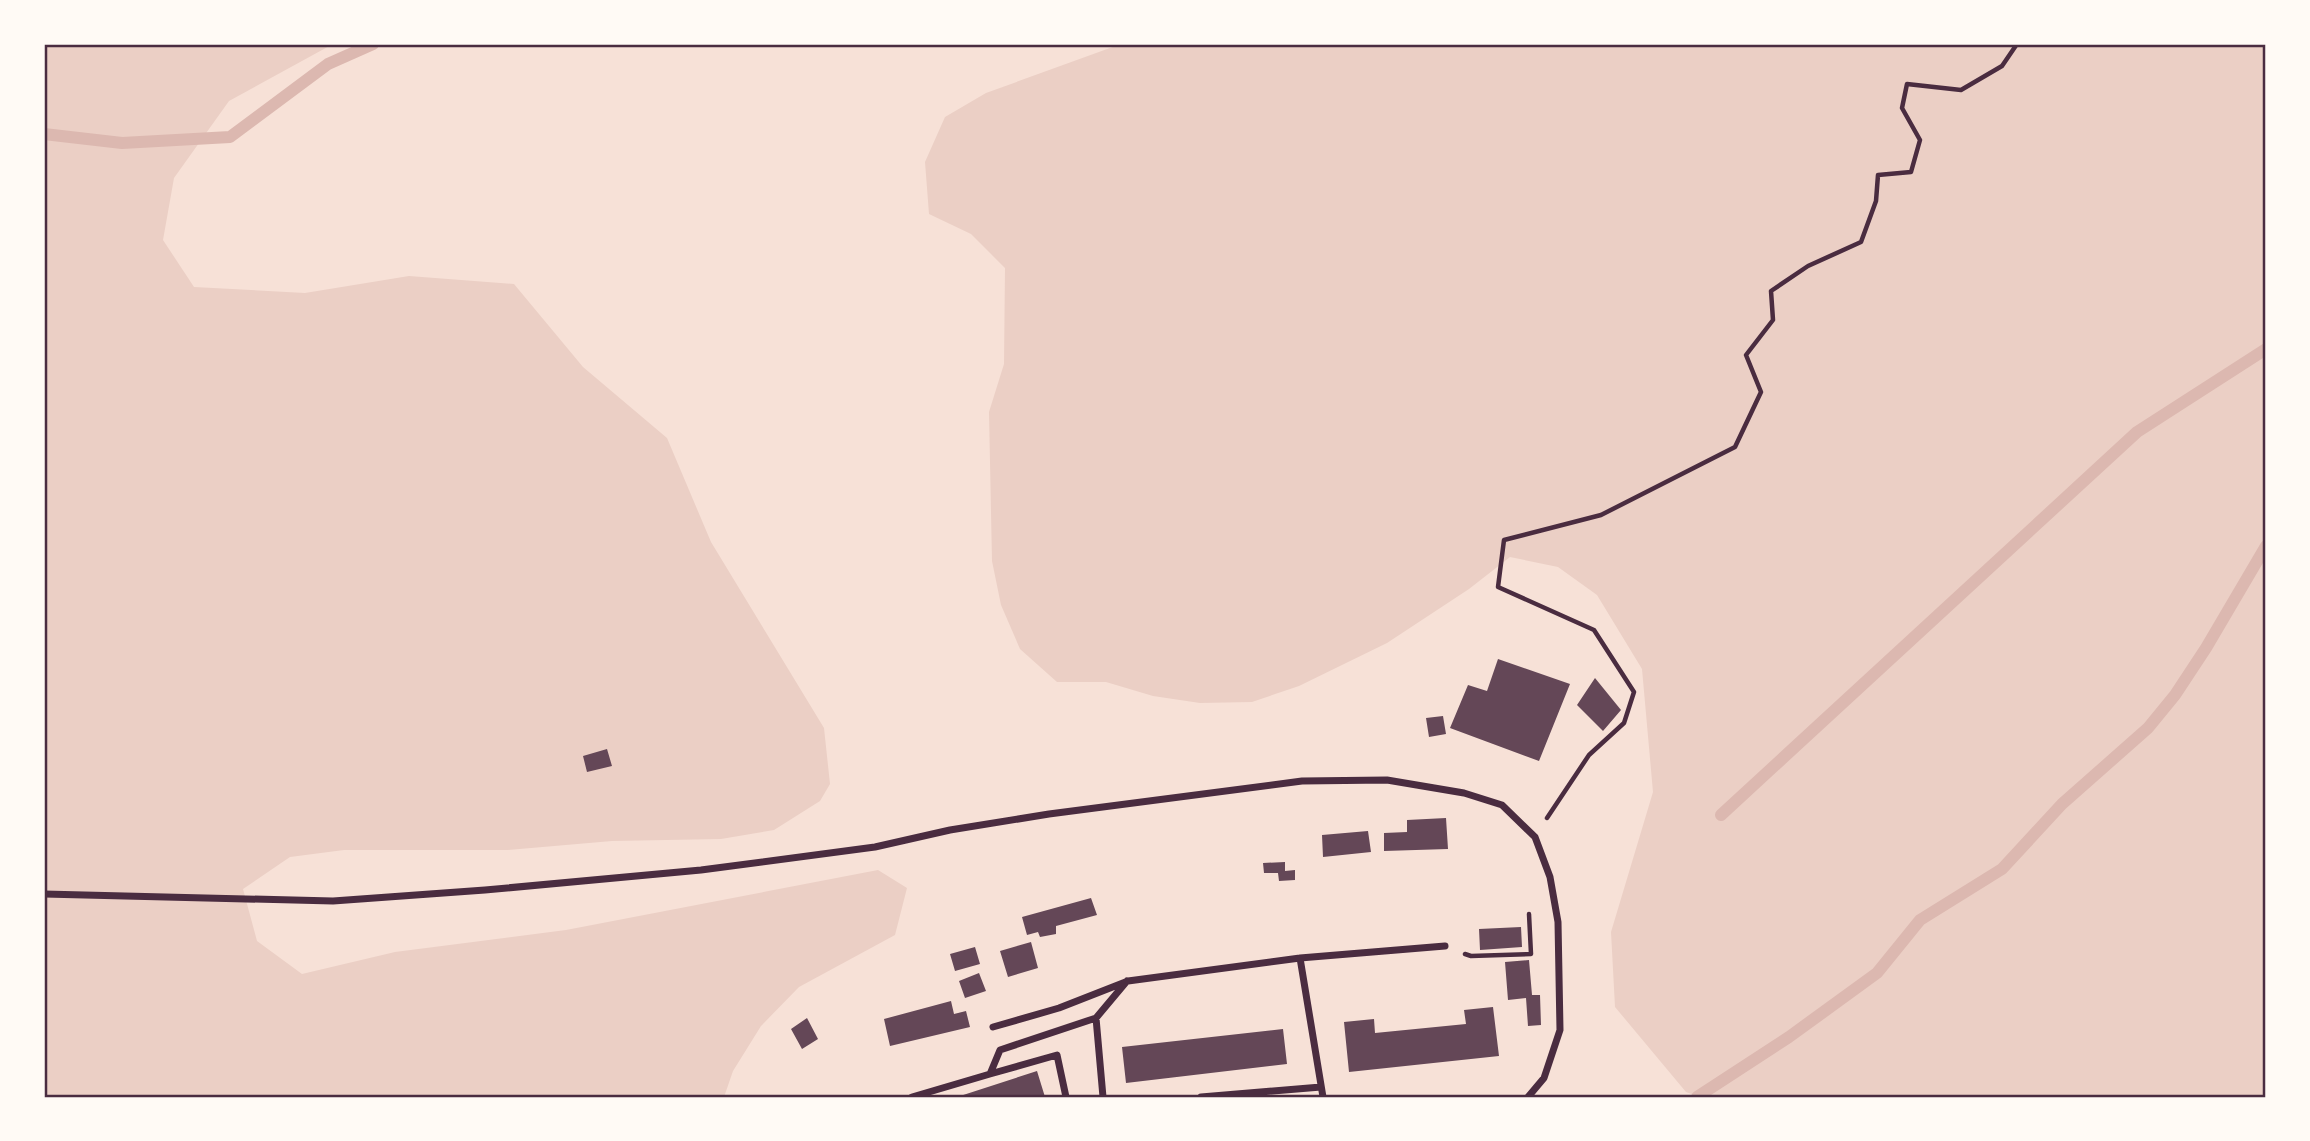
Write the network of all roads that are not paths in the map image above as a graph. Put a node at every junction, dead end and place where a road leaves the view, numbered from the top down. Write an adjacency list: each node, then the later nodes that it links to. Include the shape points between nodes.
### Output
1 (44, 894): 14 (street, via 333,901 499,889 701,870 875,847 1049,814 1302,781 1387,780 1464,793 1502,805 1535,837 1550,877 1558,922 1560,1030 1544,1078)
2 (1445, 946): 3 (street)
3 (1300, 958): 4 (street); 8 (street)
4 (1128, 981): 5 (street); 6 (street)
5 (1096, 1018): 7 (street, via 1000,1050); 11 (street)
6 (993, 1027)
7 (990, 1074): 9 (street); 10 (street, via 1057,1055)
8 (1321, 1087): 12 (street); 13 (street)
9 (912, 1097)
10 (1066, 1097)
11 (1103, 1097)
12 (1201, 1097)
13 (1323, 1097)
14 (1528, 1097)

